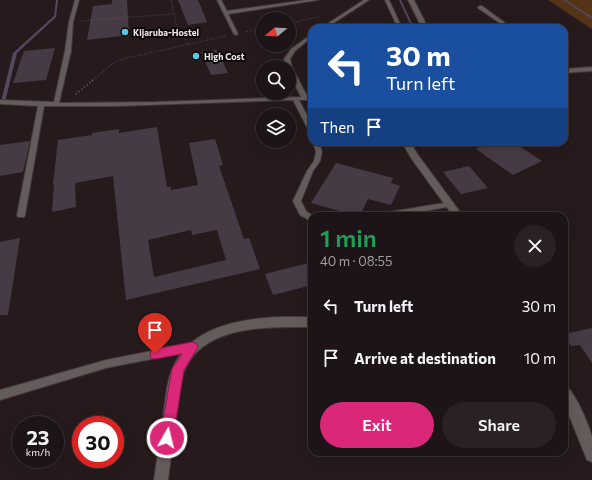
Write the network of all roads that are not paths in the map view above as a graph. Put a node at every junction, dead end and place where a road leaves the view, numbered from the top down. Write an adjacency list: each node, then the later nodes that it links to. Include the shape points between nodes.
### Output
1 (77, 0): 25 (lane)
2 (219, 0): 8 (lane)
3 (316, 0): 8 (lane)
4 (367, 0): 9 (lane)
5 (387, 0): 10 (lane)
6 (411, 0): 11 (street)
7 (480, 8): 12 (lane)
8 (226, 13): 13 (lane)
9 (331, 24)
10 (398, 24)
11 (423, 24)
12 (504, 24)
13 (236, 34)
14 (308, 38): 15 (lane, via 293,50)
15 (287, 60)
16 (592, 69): 17 (street)
17 (568, 71)
18 (296, 81): 20 (lane)
19 (296, 98): 20 (lane)
20 (305, 98)
21 (256, 100): 25 (lane)
22 (296, 100): 26 (lane)
23 (0, 102): 24 (lane)
24 (41, 105): 25 (lane); 32 (lane)
25 (56, 105)
26 (308, 123)
27 (317, 146): 33 (lane, via 317,161 297,202 302,213)
28 (408, 146): 29 (street)
29 (450, 204): 30 (lane); 31 (street)
30 (406, 212)
31 (455, 212)
32 (21, 215)
33 (308, 217)
34 (308, 322): 35 (street, via 271,322 232,328 210,335)
35 (192, 347): 36 (lane, via 106,364); 39 (street, via 178,369)
36 (0, 395)
37 (568, 397): 38 (street)
38 (592, 455)
39 (161, 480)

